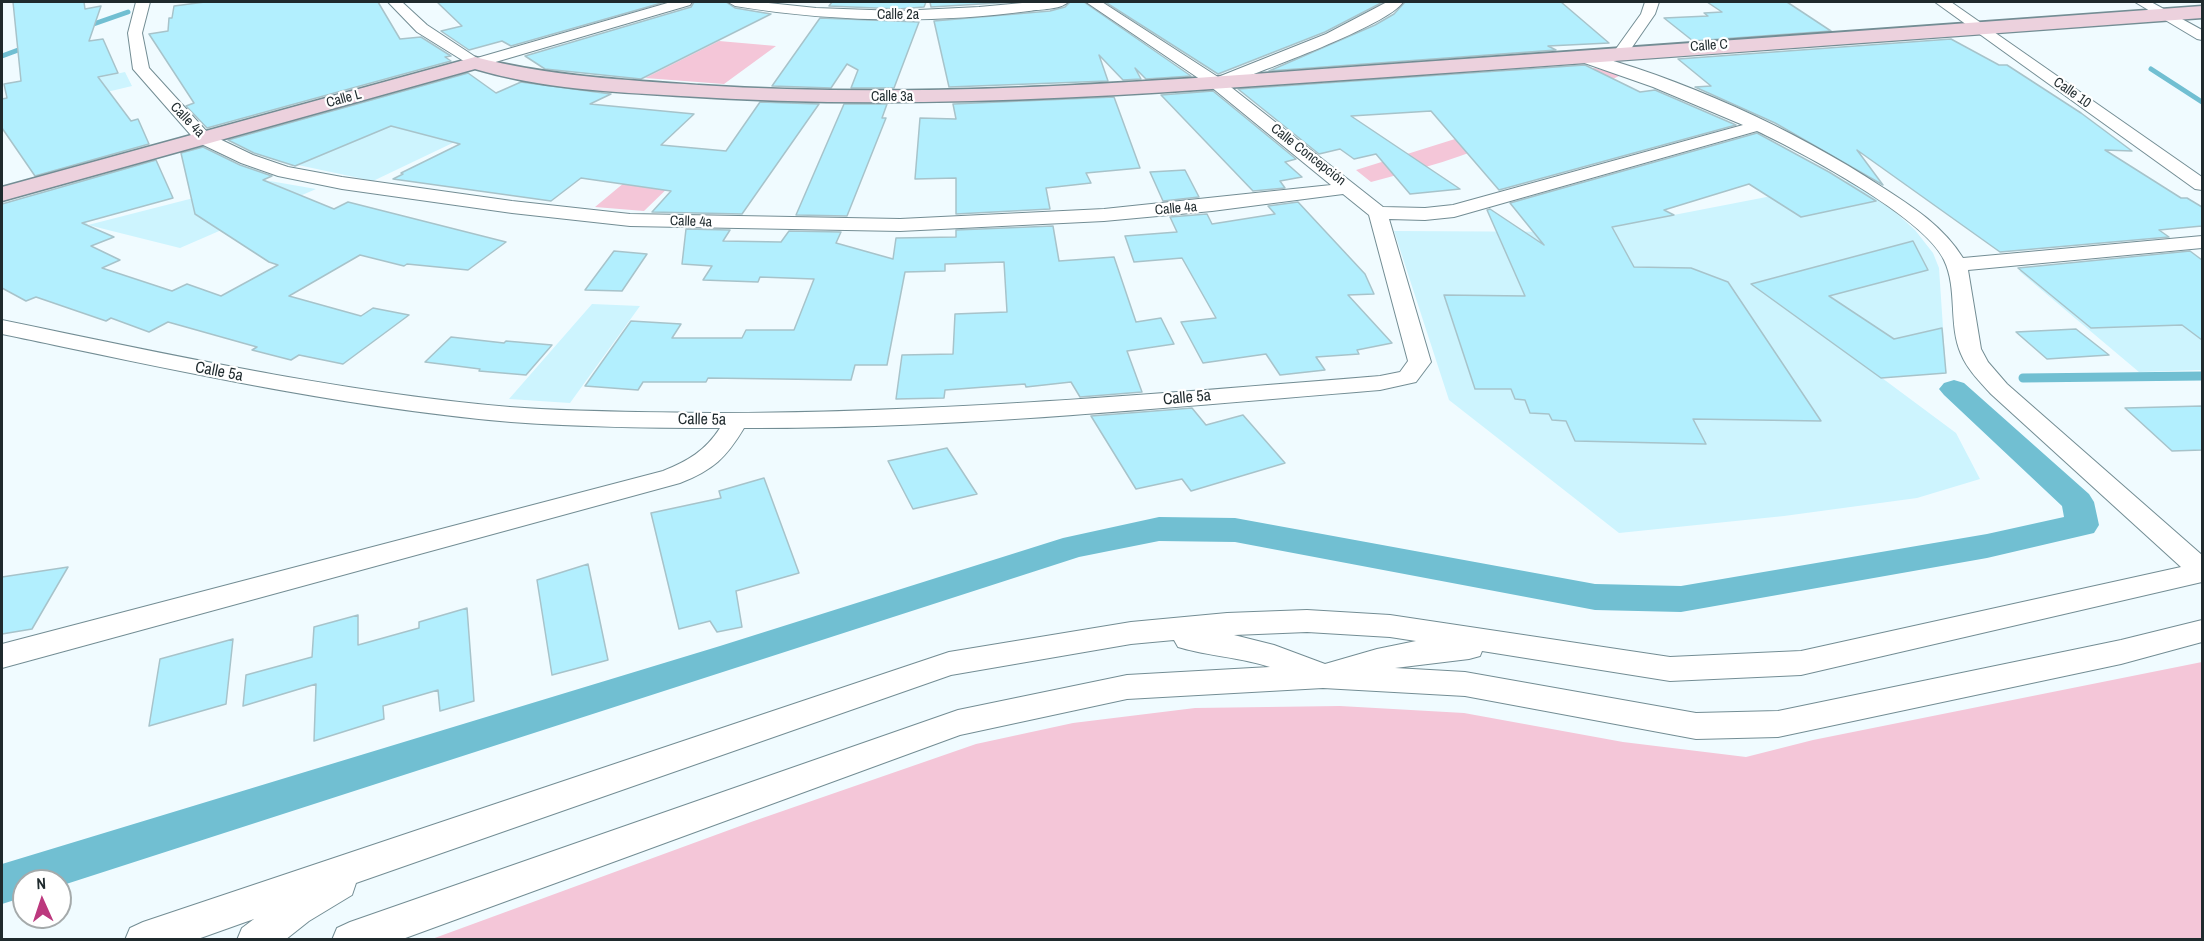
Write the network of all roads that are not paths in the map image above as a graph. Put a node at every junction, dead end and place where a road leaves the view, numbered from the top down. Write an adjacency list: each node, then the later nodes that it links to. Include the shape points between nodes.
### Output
1 (143, 2): 20 (street, Calle 4a, via 135,33 141,69)
2 (395, 2): 17 (street, Calle 3a, via 422,30)
3 (685, 2): 17 (street, Calle L)
4 (735, 2): 5 (street, Calle 2a, via 833,14 932,16)
5 (1061, 2)
6 (1093, 2): 18 (street, Calle Concepción)
7 (1396, 2): 18 (street, Calle 3a, via 1329,40)
8 (1652, 2): 15 (street)
9 (1942, 2): 13 (street, Calle 10)
10 (2142, 2): 12 (street)
11 (2202, 12): 12 (street, Calle C)
12 (2165, 15): 13 (street, Calle C); 14 (street)
13 (1978, 27): 15 (street, Calle C); 21 (street, Calle 10)
14 (2202, 36)
15 (1622, 52): 16 (street, Calle C)
16 (1578, 56): 18 (street, Calle C); 19 (street, via 1633,72)
17 (475, 63): 18 (street, Calle 3a, via 598,84 773,96 966,97); 20 (street, Calle L)
18 (1216, 83): 22 (street, Calle Concepción)
19 (1757, 126): 24 (street, via 1454,211); 26 (street, via 1873,188 1931,231)
20 (203, 138): 22 (street, Calle 4a, via 284,172 512,207 630,220 889,225 987,221 1147,211); 23 (street, Calle L)
21 (2202, 185)
22 (1349, 188): 24 (street, Calle Concepción)
23 (2, 194)
24 (1378, 213): 28 (street, Calle 5a, via 1420,362 1408,377 1018,412)
25 (2202, 242): 26 (street)
26 (1957, 264): 29 (street, via 1970,348 1980,368)
27 (2, 327): 28 (street, Calle 5a, via 219,373 417,404 524,414)
28 (736, 421): 33 (street, via 716,452 702,465 671,477)
29 (2202, 571): 32 (street, via 1801,663 1670,669)
30 (2199, 630): 34 (street, via 2121,652 1778,724 1696,726 1465,684)
31 (1131, 633): 32 (street, via 1307,621 1390,626); 34 (street, via 1247,648 1288,659); 35 (street, via 949,664)
32 (1531, 648): 34 (street, via 1422,651 1371,660)
33 (2, 656)
34 (1323, 676): 38 (street, via 1127,687 958,723)
35 (409, 849): 36 (street); 37 (street, via 296,909)
36 (143, 939)
37 (255, 939)
38 (350, 939)

